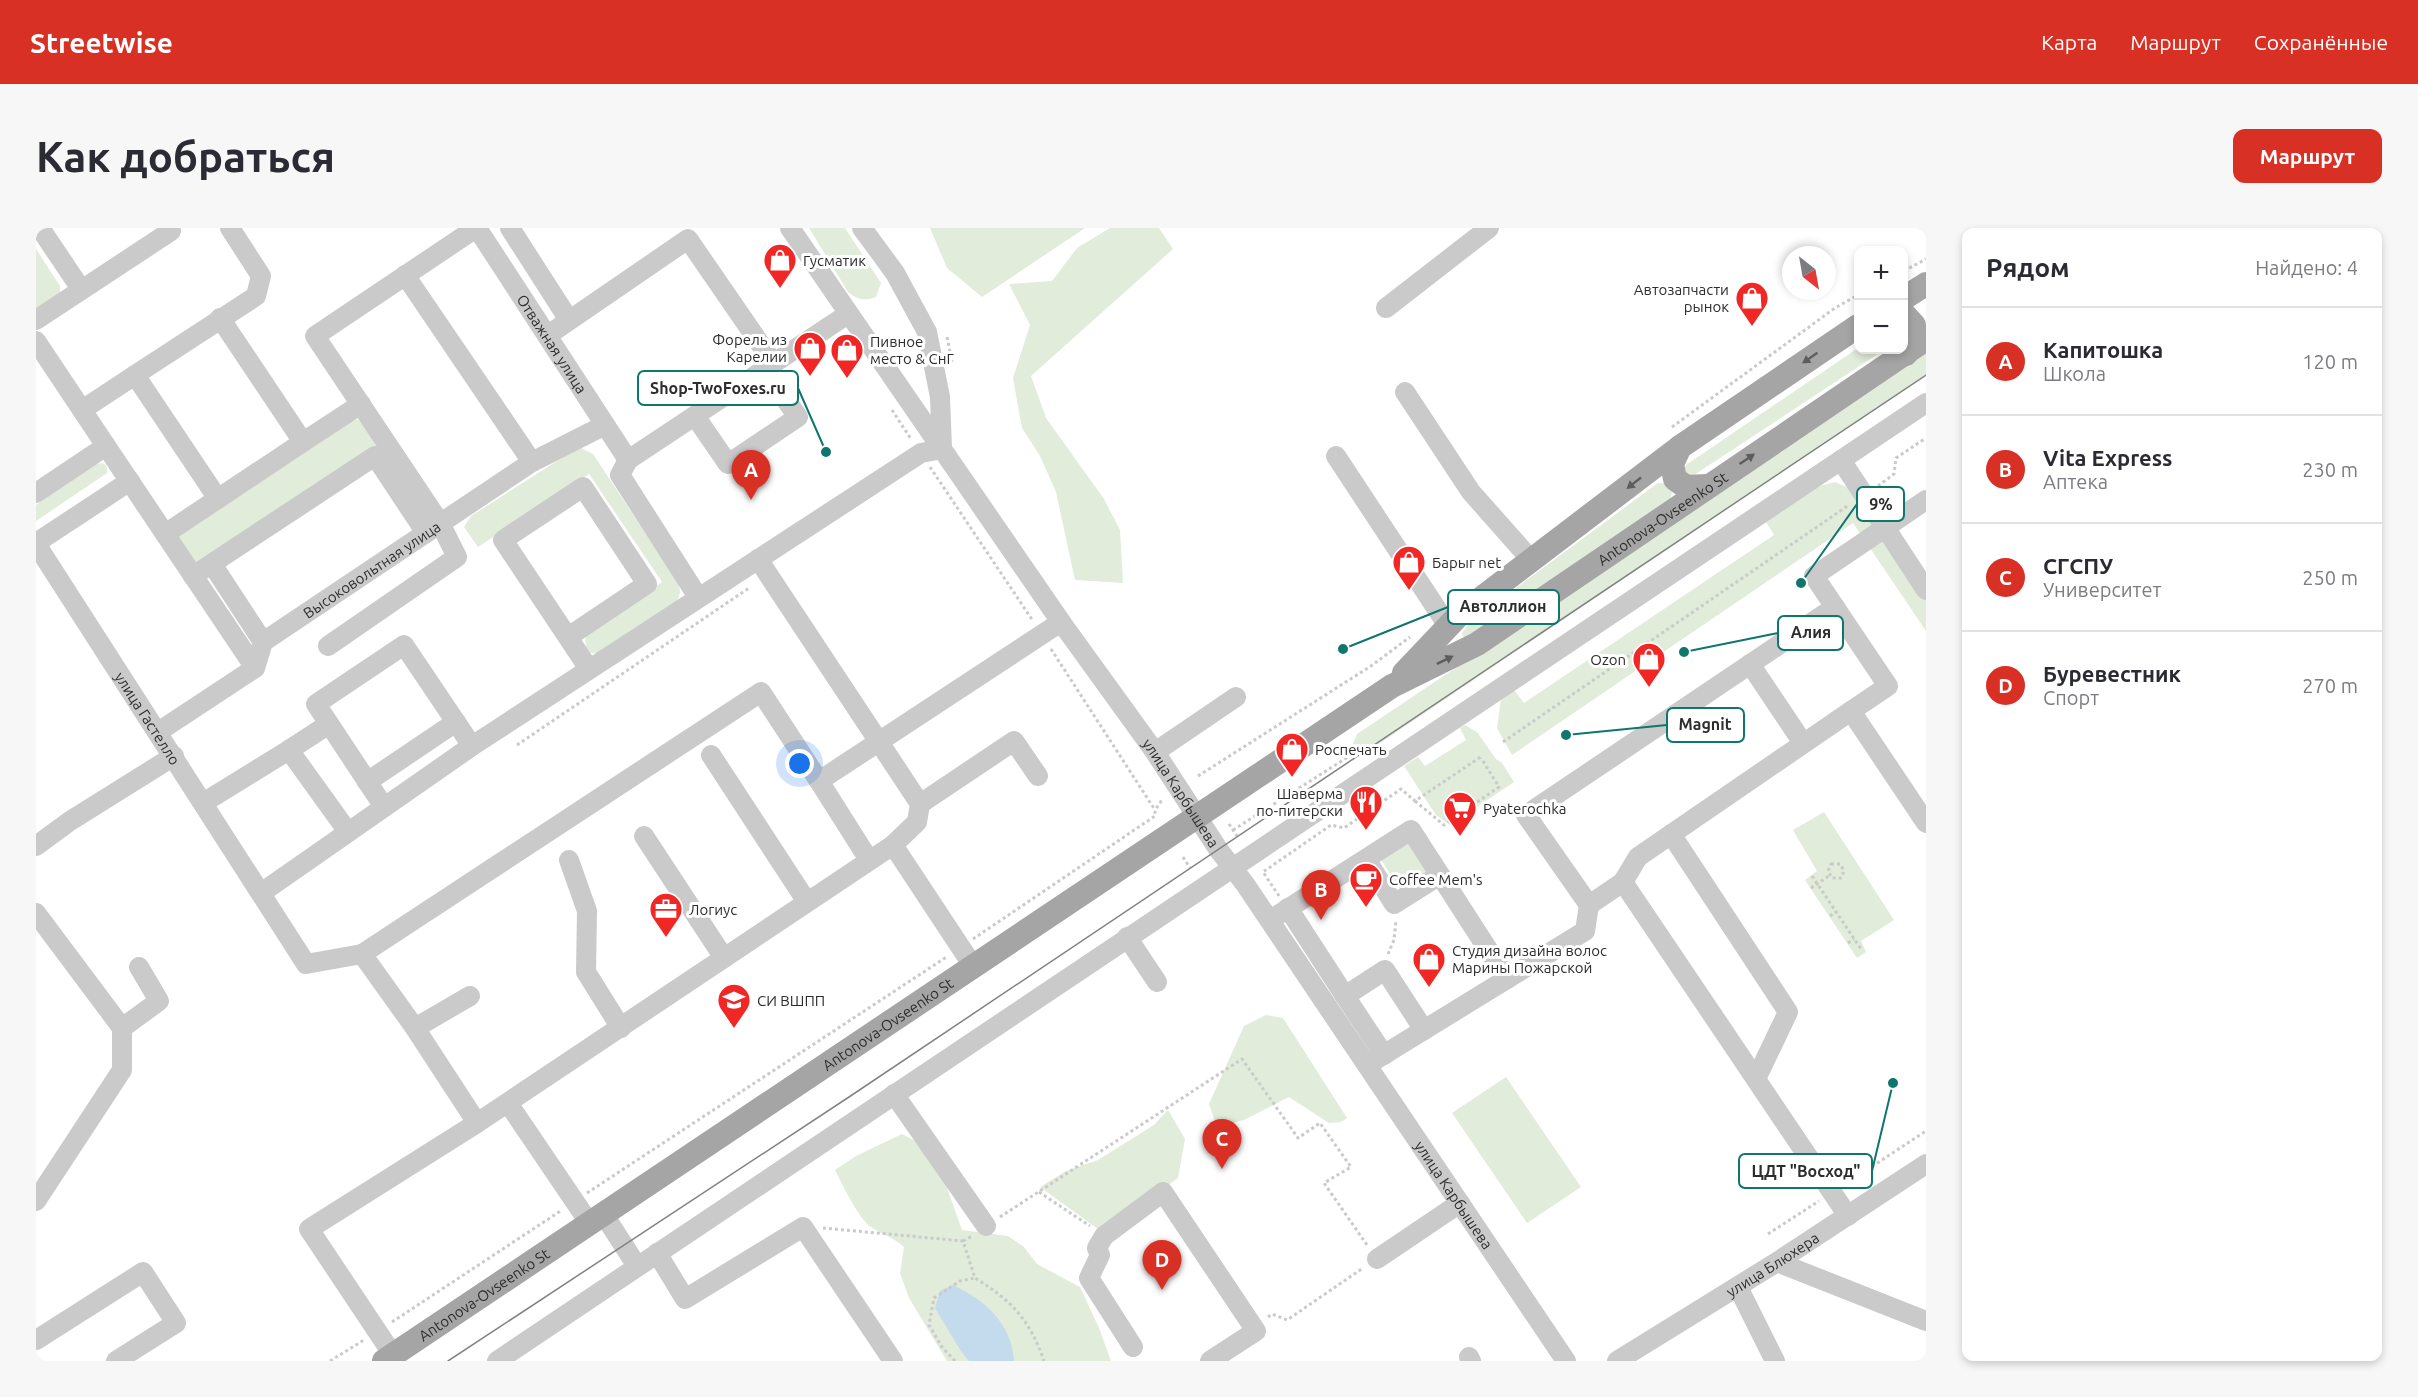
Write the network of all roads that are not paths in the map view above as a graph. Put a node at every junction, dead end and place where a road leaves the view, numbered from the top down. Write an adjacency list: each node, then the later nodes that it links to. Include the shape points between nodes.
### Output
1 (40, 228): 12 (street)
2 (230, 228): 16 (street, via 261,276 256,296)
3 (476, 228): 10 (street); 21 (street, Отважная улица)
4 (510, 228): 19 (street)
5 (790, 228): 15 (street, улица Карбышева)
6 (862, 228): 38 (street, via 895,273 927,332 940,397)
7 (1489, 228): 14 (street)
8 (172, 229): 12 (street)
9 (684, 233): 19 (street); 27 (street)
10 (405, 275): 30 (street, via 315,336); 42 (street)
11 (1926, 284): 13 (main road)
12 (81, 289): 18 (street)
13 (1908, 295)
14 (1386, 308)
15 (848, 314): 27 (street); 38 (street, улица Карбышева)
16 (220, 318): 28 (street); 35 (street)
17 (1908, 318): 24 (main road, via 1914,325 1914,337)
18 (36, 320)
19 (569, 320): 21 (street)
20 (1854, 329): 37 (main road, Antonova-Ovseenko St, one-way to 37)
21 (548, 335): 34 (street, Отважная улица)
22 (1926, 339): 25 (main road, Antonova-Ovseenko St)
23 (36, 341): 32 (street)
24 (1908, 350)
25 (1908, 352)
26 (1906, 354): 44 (main road, Antonova-Ovseenko St, one-way to 26)
27 (770, 367): 33 (street); 33 (street, via 798,417 728,464)
28 (135, 375): 32 (street); 46 (street)
29 (1406, 392): 53 (street, via 1471,492)
30 (361, 404): 35 (street); 48 (street)
31 (1926, 404): 41 (street)
32 (82, 410): 36 (street)
33 (695, 416): 40 (street)
34 (606, 425): 40 (street, Отважная улица); 42 (street, Высоковольтная улица)
35 (303, 442): 46 (street)
36 (106, 446): 43 (street); 45 (street)
37 (1680, 447): 44 (main road, via 1672,464 1675,479 1686,487); 53 (main road, Antonova-Ovseenko St, one-way to 53)
38 (942, 449): 52 (street, via 921,453); 59 (street, улица Карбышева)
39 (1336, 456): 60 (street)
40 (628, 460): 57 (street, via 620,476)
41 (1841, 460): 49 (street); 96 (street)
42 (532, 462): 48 (street, Высоковольтная улица)
43 (129, 481): 50 (street); 51 (street)
44 (1707, 486): 67 (main road, Antonova-Ovseenko St, one-way to 44, via 1477,644)
45 (36, 493)
46 (218, 499): 50 (street)
47 (1926, 500): 49 (street)
48 (433, 528): 54 (street, via 375,456); 62 (street, Высоковольтная улица); 63 (street, via 457,557)
49 (1885, 528): 56 (street); 58 (street, via 1814,576)
50 (165, 534): 55 (street)
51 (36, 543): 72 (street, улица Гастелло)
52 (758, 559): 57 (street); 73 (street)
53 (1532, 561): 60 (main road, Antonova-Ovseenko St)
54 (212, 564): 55 (street); 62 (street)
55 (193, 576): 65 (street)
56 (1926, 590)
57 (698, 597): 66 (street)
58 (1835, 607): 64 (street); 69 (street, via 1888,686)
59 (1061, 622): 73 (street); 77 (street, улица Карбышева)
60 (1448, 626): 67 (main road, Antonova-Ovseenko St)
61 (568, 638): 61 (street, via 503,540 583,487 647,584); 66 (street)
62 (263, 642): 65 (street)
63 (328, 646)
64 (1750, 664): 74 (street); 101 (street, via 1526,815)
65 (255, 668): 72 (street)
66 (589, 669): 75 (street)
67 (1392, 686): 86 (main road, Antonova-Ovseenko St)
68 (1236, 697): 77 (street)
69 (1851, 711): 74 (street); 87 (street)
70 (456, 722): 71 (street, via 404,645 316,704); 75 (street); 82 (street)
71 (329, 724): 76 (street); 82 (street)
72 (158, 732): 79 (street, улица Гастелло)
73 (879, 742): 81 (street); 84 (street)
74 (1803, 743): 89 (street)
75 (471, 746): 85 (street)
76 (290, 750): 83 (street); 88 (street)
77 (1155, 752): 86 (street, улица Карбышева)
78 (711, 755): 100 (street)
79 (174, 756): 83 (street, улица Гастелло); 92 (street)
80 (1038, 776): 84 (street, via 1014,741)
81 (819, 781): 95 (street); 106 (street, via 761,692)
82 (367, 782): 85 (street)
83 (203, 803): 99 (street, улица Гастелло)
84 (920, 804): 91 (street, via 917,822)
85 (384, 807): 88 (street)
86 (1197, 817): 96 (street, улица Карбышева); 107 (main road, Antonova-Ovseenko St)
87 (1926, 823)
88 (348, 832): 99 (street)
89 (1671, 834): 98 (street, via 1638,857); 119 (street, via 1788,1012)
90 (644, 836): 108 (street)
91 (893, 845): 95 (street); 107 (street)
92 (36, 846)
93 (1366, 859): 97 (street, via 1411,830); 97 (street, via 1395,904); 102 (street)
94 (569, 860): 116 (street, via 587,910 586,972)
95 (869, 860): 100 (street)
96 (1233, 866): 104 (street, улица Карбышева); 105 (street)
97 (1440, 874): 110 (street)
98 (1623, 882): 101 (street); 119 (street)
99 (261, 892): 106 (street, улица Гастелло, via 306,964)
100 (807, 902): 108 (street)
101 (1588, 905): 110 (street, via 1585,931)
102 (1288, 908): 104 (street); 113 (street)
103 (36, 914): 114 (street)
104 (1270, 920): 118 (street, улица Карбышева)
105 (1127, 937): 111 (street); 120 (street)
106 (362, 954): 115 (street)
107 (967, 957): 127 (main road, Antonova-Ovseenko St)
108 (724, 958): 116 (street)
109 (139, 967): 114 (street, via 159,1001)
110 (1507, 979): 117 (street)
111 (1157, 982)
112 (470, 996): 115 (street)
113 (1345, 996): 117 (street, via 1385,970); 118 (street)
114 (122, 1028): 124 (street, via 122,1070)
115 (415, 1028): 122 (street)
116 (621, 1028): 121 (street)
117 (1424, 1030): 118 (street)
118 (1376, 1060): 125 (street, улица Карбышева)
119 (1756, 1079): 126 (street)
120 (894, 1094): 128 (street); 129 (street)
121 (508, 1103): 122 (street); 127 (street, via 575,1202)
122 (477, 1123): 137 (street, via 309,1229 379,1331)
123 (1926, 1164): 126 (street, улица Блюхера)
124 (36, 1201)
125 (1460, 1203): 130 (street); 142 (street, улица Карбышева)
126 (1848, 1215): 131 (street, улица Блюхера)
127 (597, 1219): 132 (street); 137 (main road, Antonova-Ovseenko St)
128 (986, 1226)
129 (657, 1253): 132 (street); 140 (street, via 685,1299 803,1227)
130 (1377, 1259)
131 (1778, 1262): 133 (street, улица Блюхера); 134 (street)
132 (637, 1266): 139 (street)
133 (1738, 1287): 143 (street, улица Блюхера); 144 (street)
134 (1926, 1322)
135 (36, 1340): 138 (street, via 143,1272 176,1323)
136 (1133, 1347): 141 (street, via 1089,1278 1104,1236 1163,1192 1256,1331)
137 (388, 1358)
138 (116, 1361)
139 (496, 1361)
140 (893, 1361)
141 (1210, 1361)
142 (1566, 1361)
143 (1617, 1361)
144 (1775, 1361)

